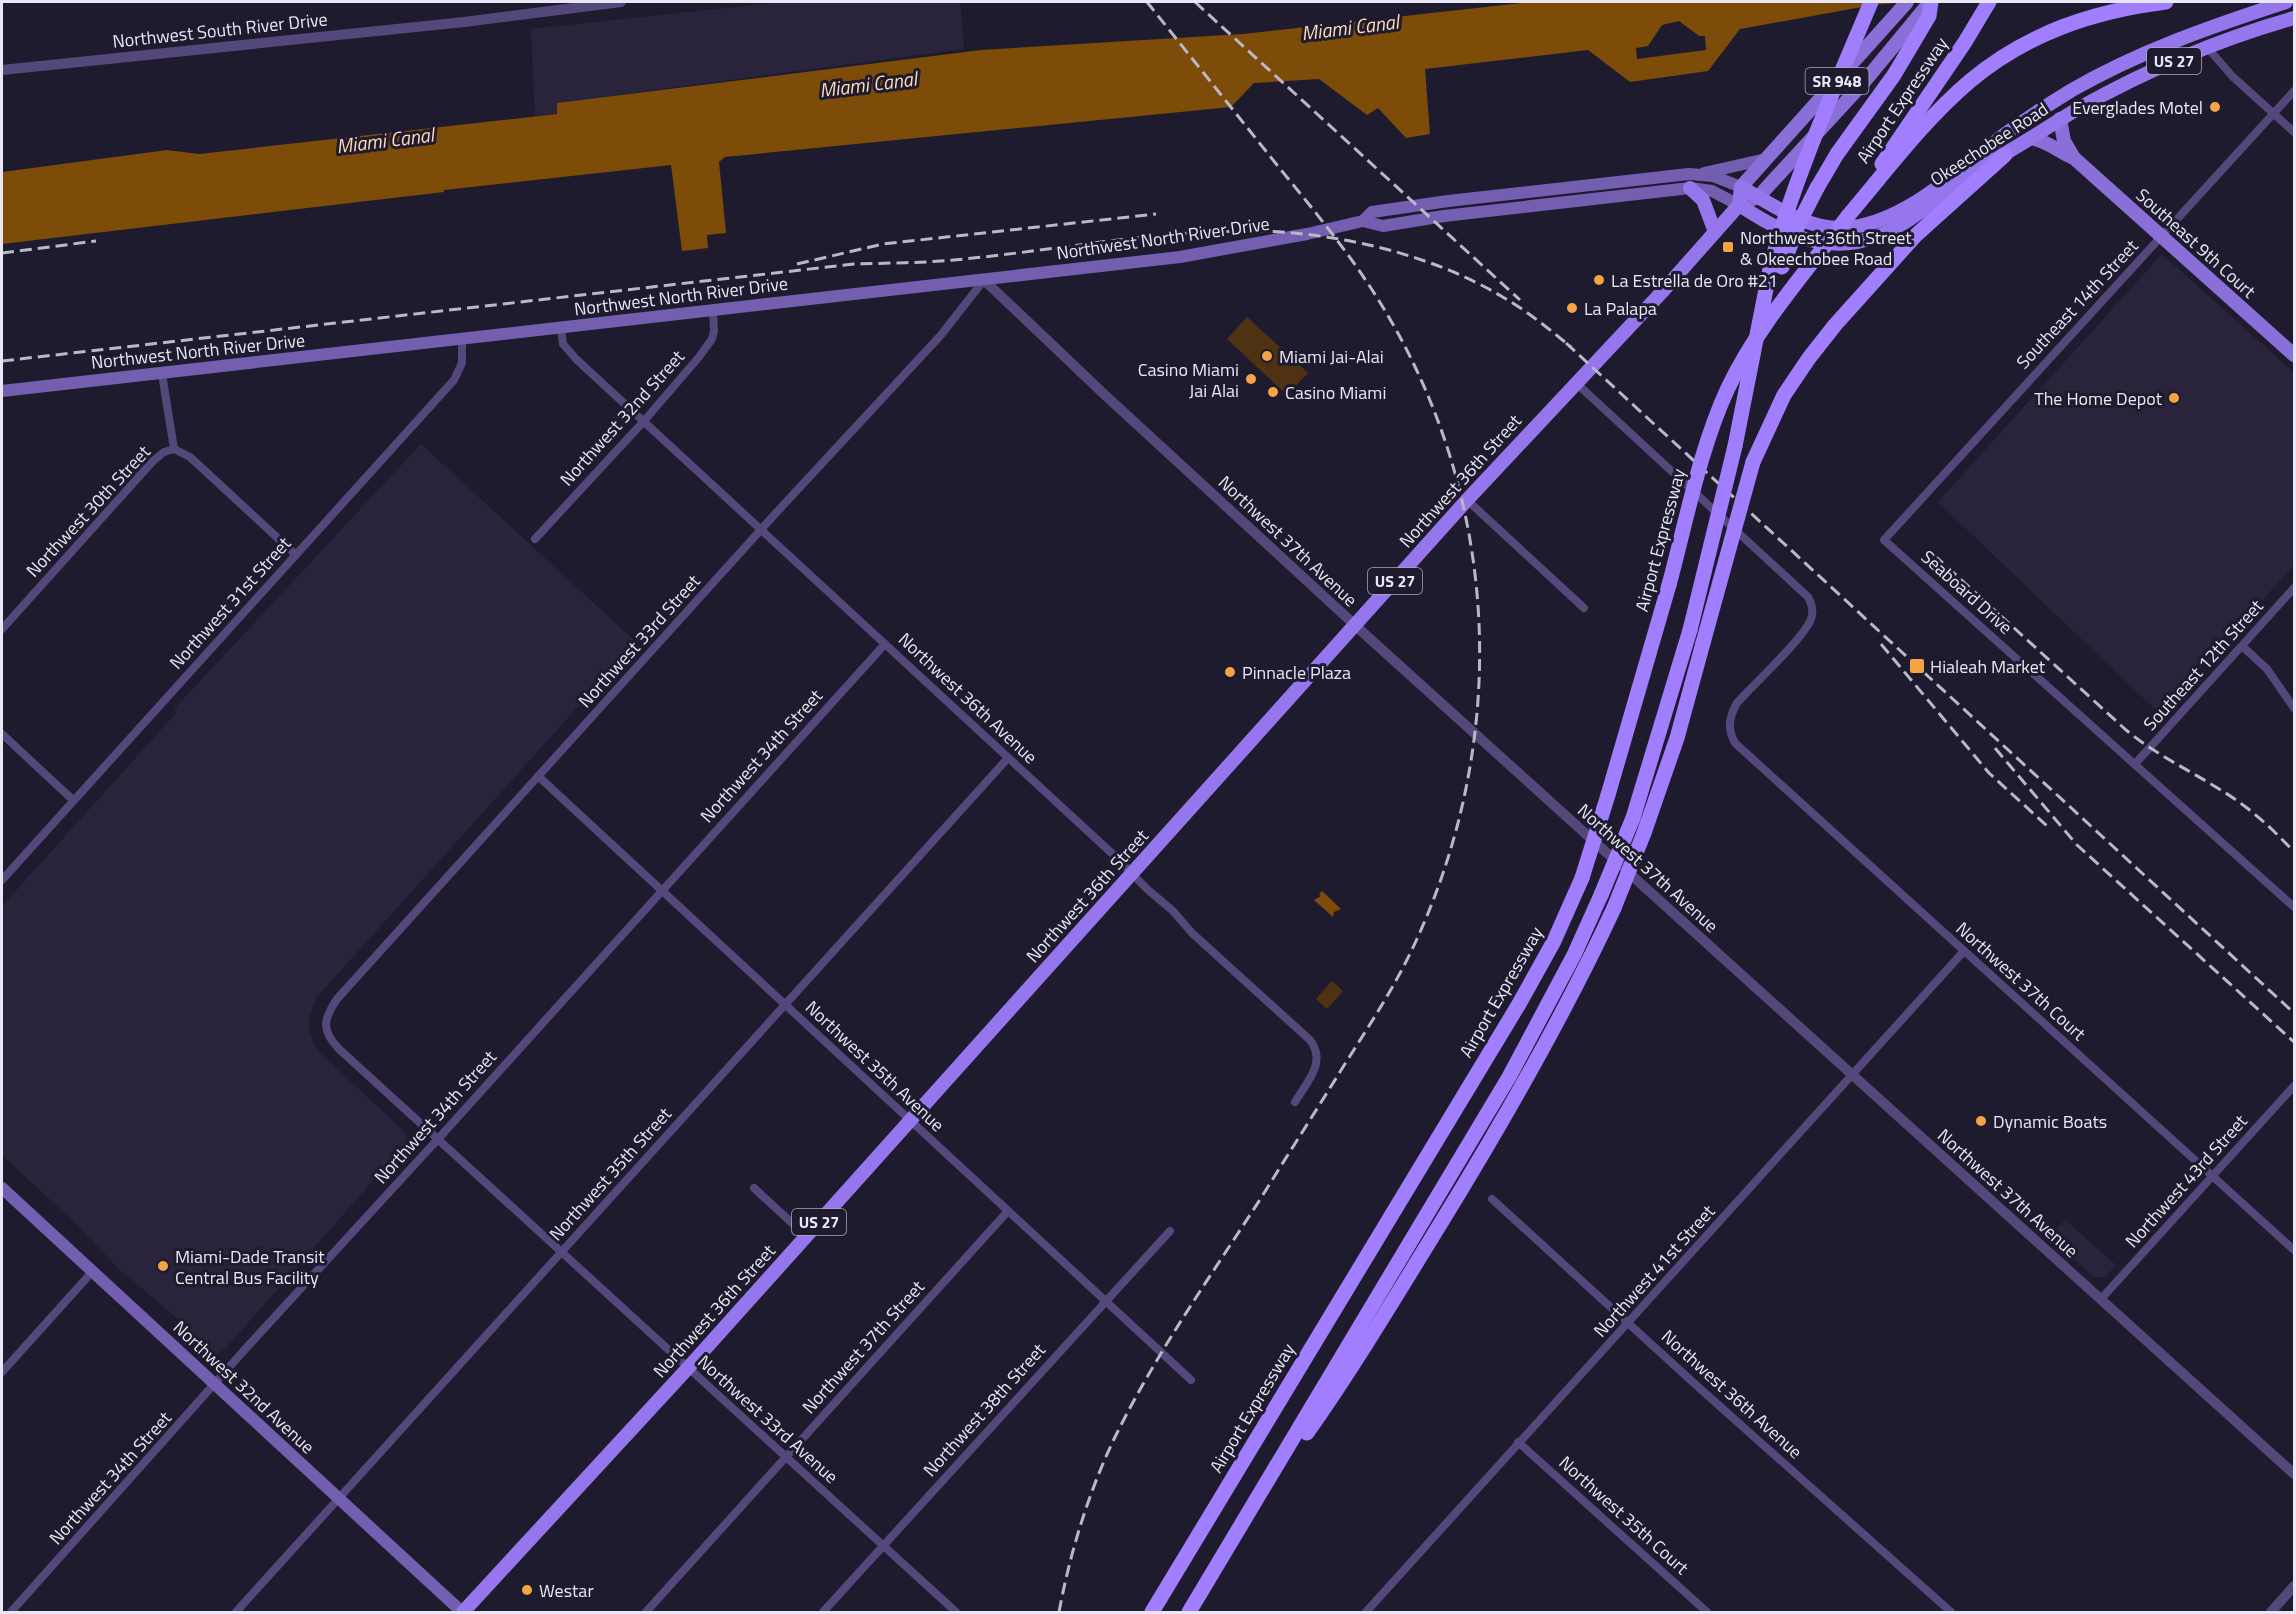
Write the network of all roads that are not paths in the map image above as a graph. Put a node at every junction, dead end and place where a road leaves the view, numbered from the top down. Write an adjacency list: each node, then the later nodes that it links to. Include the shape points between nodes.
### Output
1 (621, 2): 10 (street, Northwest South River Drive)
2 (1871, 2): 31 (highway, bridge, via 1781,225)
3 (1907, 2): 20 (main road, SR 948)
4 (1930, 2): 25 (main road, Northwest 36th Street / SR 948, via 1870,75); 31 (highway, bridge, via 1929,16 1894,75 1837,154)
5 (1989, 2): 17 (highway, Airport Expressway)
6 (2166, 2): 17 (highway, via 2093,15 2024,44 1971,80)
7 (2286, 2): 11 (highway, Okeechobee Road / US 27, via 2171,41)
8 (2295, 18): 9 (highway, Okeechobee Road / US 27)
9 (2207, 47): 13 (street, via 2232,76); 14 (highway, Okeechobee Road / US 27, via 2136,78)
10 (2, 70)
11 (2085, 83): 14 (highway); 25 (highway, Okeechobee Road / US 27, via 2022,122 1910,206 1883,219 1843,228 1822,226 1791,216)
12 (2295, 91): 13 (street, Southeast 14th Street)
13 (2274, 113): 15 (street); 30 (street, Southeast 14th Street)
14 (2060, 119): 16 (highway, Okeechobee Road / US 27); 19 (main road, Southeast 9th Court, via 2064,141)
15 (2295, 132)
16 (2031, 138): 18 (highway, Okeechobee Road / US 27); 19 (main road, Southeast 9th Court, via 2048,142)
17 (1899, 148): 101 (highway, Airport Expressway, bridge, via 1758,335 1728,388 1711,429 1582,878 1554,941)
18 (2005, 155): 27 (highway, Okeechobee Road / US 27, via 1905,221 1860,242 1829,244 1798,238); 92 (highway, bridge, via 1915,236 1830,332 1784,395 1753,462 1677,738 1614,908 1554,1032 1464,1186 1365,1347)
19 (2074, 158): 30 (main road, Southeast 9th Court)
20 (1766, 159): 21 (main road); 23 (main road, SR 948)
21 (1700, 174): 22 (main road, Northwest North River Drive); 23 (main road, Northwest North River Drive)
22 (1584, 185): 26 (main road); 28 (main road, Northwest North River Drive, via 1408,206 1372,212)
23 (1741, 187): 25 (highway, Okeechobee Road / US 27); 27 (highway)
24 (1690, 188): 26 (main road, Northwest North River Drive); 27 (main road, Northwest North River Drive, via 1718,192); 29 (highway, via 1706,204)
25 (1758, 196): 27 (main road, Northwest 36th Street / SR 948)
26 (1583, 200): 28 (main road, Northwest North River Drive, via 1383,226)
27 (1739, 205): 29 (highway, Northwest 36th Street / US 27)
28 (1363, 221): 32 (main road, Northwest North River Drive, via 1191,255)
29 (1715, 232): 38 (highway, Northwest 36th Street / US 27)
30 (2162, 237): 36 (main road, Southeast 9th Court); 45 (street, Southeast 14th Street)
31 (1776, 266): 92 (highway, bridge, via 1690,630 1633,818 1601,895 1509,1077)
32 (984, 280): 33 (main road, Northwest North River Drive); 43 (street, Northwest 33rd Street, via 940,335); 49 (street, Northwest 37th Avenue)
33 (713, 310): 34 (main road, Northwest North River Drive); 40 (street, Northwest 32nd Street, via 714,331 706,348)
34 (561, 328): 35 (main road, Northwest North River Drive); 40 (street, Northwest 36th Avenue, via 563,344 569,352)
35 (462, 339): 37 (main road, Northwest North River Drive); 46 (street, Northwest 31st Street, via 462,363 454,380)
36 (2295, 355)
37 (162, 374): 39 (main road, Northwest North River Drive); 41 (street, Northwest 30th Street)
38 (1575, 382): 42 (highway, Northwest 36th Street / US 27); 63 (street, Northwest 37th Court, via 1811,603 1813,610 1806,628 1737,703 1730,718 1735,743)
39 (2, 392)
40 (644, 421): 43 (street, Northwest 36th Avenue); 44 (street, Northwest 32nd Street)
41 (174, 449): 46 (street, via 190,457); 50 (street, Northwest 30th Street, via 153,461)
42 (1467, 501): 48 (street); 49 (highway, Northwest 36th Street / US 27)
43 (761, 530): 51 (street, Northwest 36th Avenue); 57 (street, Northwest 33rd Street)
44 (535, 538)
45 (1884, 540): 56 (street, Seaboard Drive)
46 (296, 555): 58 (street, Northwest 31st Street)
47 (2295, 588): 52 (street, Southeast 12th Street)
48 (1584, 608)
49 (1355, 625): 59 (highway, Northwest 36th Street / US 27); 66 (street, Northwest 37th Avenue)
50 (2, 629)
51 (885, 644): 55 (street, Northwest 36th Avenue); 61 (street, Northwest 34th Street)
52 (2242, 646): 53 (street, via 2267,669); 56 (street, Southeast 12th Street)
53 (2295, 708)
54 (2, 734): 58 (street)
55 (1008, 758): 59 (street, Northwest 36th Avenue); 64 (street, Northwest 35th Street)
56 (2135, 764): 62 (street, Seaboard Drive)
57 (538, 776): 61 (street, Northwest 35th Avenue); 65 (street, Northwest 33rd Street, via 337,999)
58 (73, 800): 60 (street, Northwest 31st Street)
59 (1132, 873): 68 (street, Northwest 36th Avenue, via 1310,1040 1318,1062); 69 (highway, Northwest 36th Street / US 27)
60 (2, 880)
61 (662, 891): 64 (street, Northwest 35th Avenue); 70 (street, Northwest 34th Street)
62 (2292, 902)
63 (1964, 951): 66 (street, Northwest 41st Street); 71 (street, Northwest 37th Court)
64 (785, 1005): 69 (street, Northwest 35th Avenue); 79 (street, Northwest 35th Street)
65 (325, 1027): 70 (street, Northwest 33rd Avenue, via 339,1049)
66 (1852, 1075): 81 (street, Northwest 37th Avenue); 83 (street, Northwest 41st Street)
67 (2295, 1086): 71 (street, Northwest 43rd Street)
68 (1295, 1102)
69 (910, 1120): 75 (street, Northwest 35th Avenue); 77 (highway, Northwest 36th Street / US 27)
70 (438, 1139): 79 (street, Northwest 33rd Avenue); 87 (street, Northwest 34th Street)
71 (2212, 1177): 78 (street, Northwest 37th Court); 81 (street, Northwest 43rd Street)
72 (2, 1188): 80 (main road, Northwest 32nd Avenue)
73 (754, 1188): 77 (street)
74 (1492, 1199): 83 (street, Northwest 36th Avenue)
75 (1008, 1211): 82 (street, Northwest 35th Avenue); 89 (street, Northwest 37th Street)
76 (1170, 1231): 82 (street, Northwest 38th Street)
77 (806, 1236): 84 (highway, Northwest 36th Street / US 27)
78 (2295, 1250)
79 (562, 1252): 84 (street, Northwest 33rd Avenue); 91 (street, Northwest 35th Street)
80 (92, 1272): 85 (street); 87 (main road, Northwest 32nd Avenue)
81 (2101, 1299): 90 (street, Northwest 37th Avenue)
82 (1107, 1301): 86 (street, Northwest 35th Avenue); 93 (street, Northwest 38th Street)
83 (1629, 1324): 88 (street, Northwest 41st Street); 105 (street, Northwest 36th Avenue)
84 (688, 1368): 89 (street, Northwest 33rd Avenue); 97 (highway, Northwest 36th Street / US 27)
85 (2, 1372)
86 (1191, 1380)
87 (214, 1385): 91 (main road, Northwest 32nd Avenue); 95 (street, Northwest 34th Street)
88 (1518, 1442): 103 (street, Northwest 41st Street); 104 (street, Northwest 35th Court)
89 (787, 1457): 93 (street, Northwest 33rd Avenue); 98 (street, Northwest 37th Street)
90 (2295, 1474)
91 (338, 1499): 96 (street, Northwest 35th Street); 97 (main road, Northwest 32nd Avenue)
92 (1238, 1531): 102 (highway)
93 (882, 1546): 99 (street, Northwest 38th Street); 100 (street, Northwest 33rd Avenue)
94 (2295, 1586): 106 (street)
95 (11, 1612)
96 (236, 1612)
97 (463, 1612)
98 (646, 1612)
99 (823, 1612)
100 (956, 1612)
101 (1152, 1612)
102 (1189, 1612)
103 (1366, 1612)
104 (1707, 1612)
105 (1951, 1612)
106 (2271, 1612)

